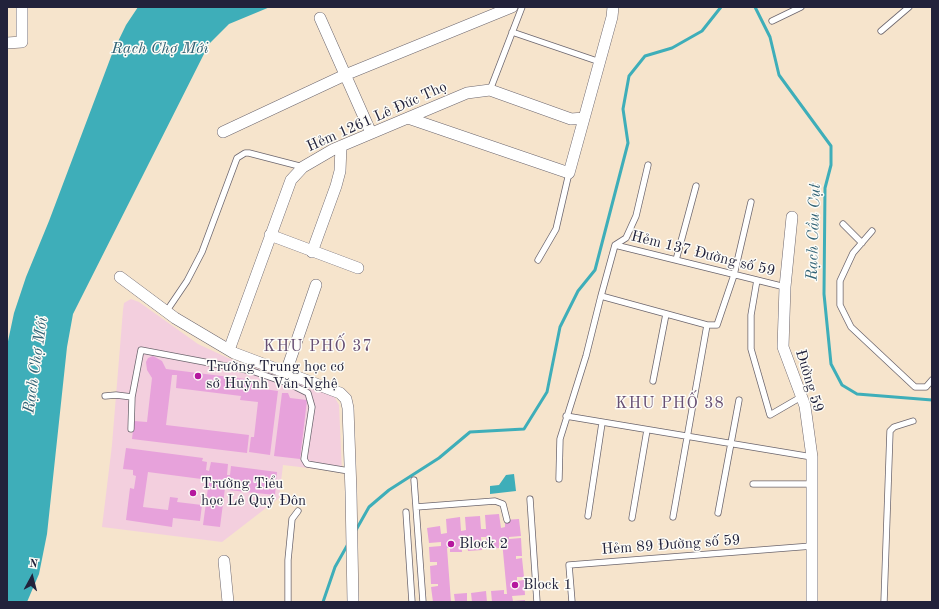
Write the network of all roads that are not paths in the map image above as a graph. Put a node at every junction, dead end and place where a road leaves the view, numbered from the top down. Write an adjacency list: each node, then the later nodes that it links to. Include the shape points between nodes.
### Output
1 (22, 7): 11 (street, via 22,42)
2 (512, 7): 13 (street)
3 (522, 7): 10 (lane)
4 (613, 7): 12 (street)
5 (801, 7): 8 (lane)
6 (909, 7): 9 (lane)
7 (320, 18): 13 (street)
8 (772, 21)
9 (881, 31)
10 (512, 32): 12 (lane); 14 (lane)
11 (7, 43)
12 (600, 62): 16 (street)
13 (345, 75): 17 (street); 18 (street)
14 (490, 90): 15 (street, Hẻm 1261 Lê Đức Thọ, via 467,93); 16 (street, Hẻm 1261 Lê Đức Thọ, via 571,119)
15 (408, 118): 18 (street, Hẻm 1261 Lê Đức Thọ); 22 (street)
16 (584, 118): 22 (street)
17 (223, 132)
18 (372, 133): 19 (street, Hẻm 1261 Lê Đức Thọ)
19 (341, 146): 21 (street, Hẻm 1261 Lê Đức Thọ); 31 (street, via 340,171 336,186)
20 (648, 165): 30 (lane, via 636,216 626,238)
21 (303, 167): 28 (street, Hẻm 1261 Lê Đức Thọ, via 291,180); 41 (lane, via 249,153 237,158 202,252 187,281)
22 (569, 173): 32 (lane, via 556,229)
23 (696, 186): 33 (lane)
24 (751, 202): 35 (lane)
25 (792, 217): 39 (street, Đường 59)
26 (842, 224): 29 (lane)
27 (872, 231): 29 (lane)
28 (270, 235): 31 (street); 44 (street, Hẻm 1261 Lê Đức Thọ)
29 (862, 242): 46 (lane, via 853,253 840,281 840,306 851,327 914,388 926,387)
30 (615, 245): 33 (lane, Hẻm 137 Đường số 59); 40 (lane)
31 (312, 252): 34 (street)
32 (538, 260)
33 (676, 260): 35 (lane, Hẻm 137 Đường số 59)
34 (358, 268)
35 (734, 274): 37 (lane, Hẻm 137 Đường số 59); 43 (lane, via 717,325)
36 (120, 277): 41 (street)
37 (757, 280): 39 (lane, Hẻm 137 Đường số 59); 50 (lane, via 751,349 770,415)
38 (316, 285): 45 (street)
39 (785, 287): 50 (street, Đường 59, via 783,347)
40 (601, 296): 42 (lane); 52 (lane, via 586,356)
41 (166, 312): 44 (street)
42 (666, 314): 43 (lane); 47 (lane)
43 (707, 325): 57 (lane)
44 (229, 350): 45 (street)
45 (286, 372): 60 (street, via 340,393 346,399)
46 (932, 380)
47 (653, 381)
48 (105, 396): 49 (lane)
49 (132, 397): 55 (lane); 60 (lane, via 141,350 252,371 308,393 312,407 304,459 307,464)
50 (801, 397): 59 (street, Đường 59, via 805,406)
51 (739, 400): 58 (lane)
52 (566, 416): 54 (lane); 61 (lane, via 560,439)
53 (913, 421): 84 (lane, via 894,427 890,431)
54 (602, 423): 56 (lane); 70 (lane)
55 (131, 429)
56 (647, 430): 57 (lane); 72 (lane)
57 (687, 437): 58 (lane); 71 (lane)
58 (731, 444): 59 (lane); 69 (lane)
59 (812, 457): 64 (street, Đường 59)
60 (349, 471): 78 (street)
61 (559, 479)
62 (414, 480): 66 (lane)
63 (753, 484): 64 (lane)
64 (812, 484): 74 (street, Đường 59)
65 (530, 499): 81 (lane)
66 (416, 507): 73 (lane, via 495,501 503,504); 80 (lane)
67 (298, 511): 77 (lane, via 292,519 288,560)
68 (406, 512): 79 (lane)
69 (718, 513)
70 (588, 516)
71 (672, 517)
72 (632, 518)
73 (508, 520)
74 (812, 546): 82 (lane, Hẻm 89 Đường số 59, via 569,565); 83 (street, Đường 59)
75 (224, 561): 76 (street)
76 (228, 602)
77 (288, 602)
78 (353, 602)
79 (412, 602)
80 (423, 602)
81 (537, 602)
82 (572, 602)
83 (812, 602)
84 (884, 602)

